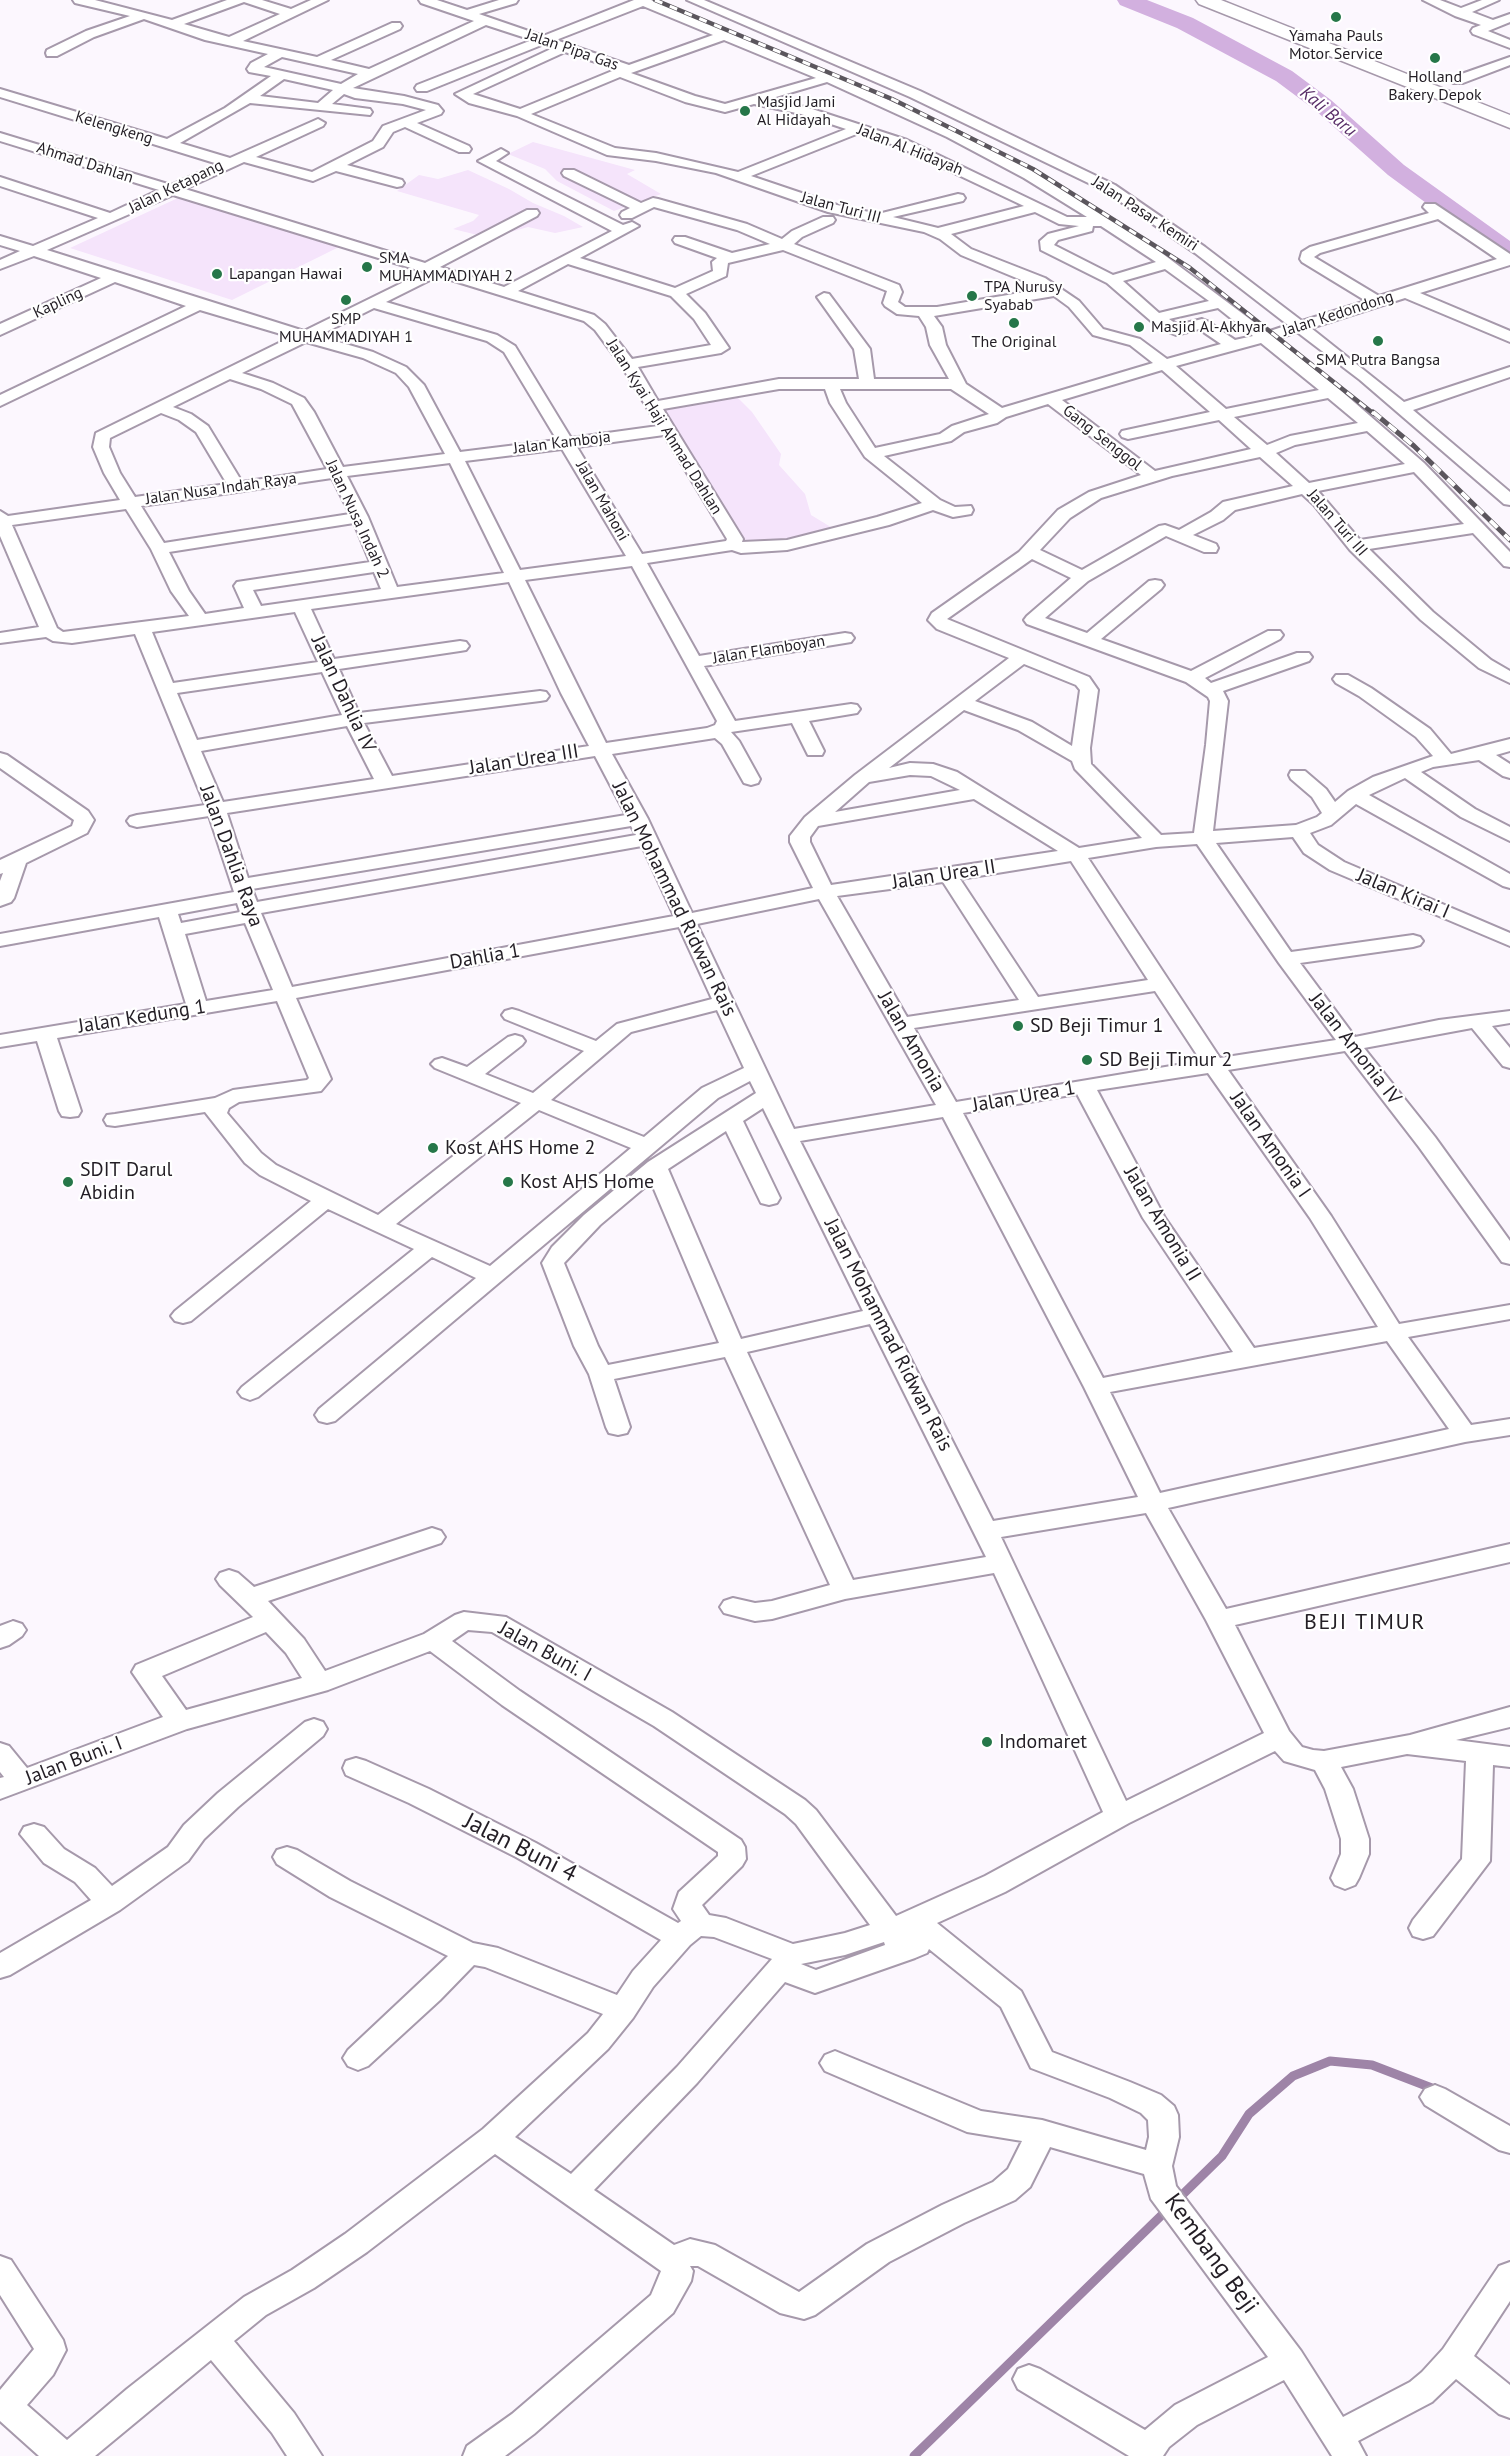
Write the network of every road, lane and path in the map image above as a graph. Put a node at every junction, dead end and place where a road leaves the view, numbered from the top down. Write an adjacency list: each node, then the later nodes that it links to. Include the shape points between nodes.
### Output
1 (79, 0): 17 (street)
2 (239, 0): 20 (street)
3 (249, 0): 14 (street)
4 (425, 0): 16 (street, Jalan Pipa Gas)
5 (512, 0): 16 (street)
6 (693, 0): 98 (street, Jalan Pasar Kemiri, via 915,94 1110,188 1200,250)
7 (1204, 0): 47 (highway)
8 (1222, 0): 47 (highway)
9 (1242, 0): 47 (highway)
10 (1430, 0): 15 (street)
11 (1493, 0): 15 (street)
12 (642, 1): 23 (street); 24 (street)
13 (322, 4): 14 (street)
14 (291, 13): 25 (street)
15 (1459, 13): 21 (street)
16 (467, 14): 19 (street, Jalan Pipa Gas)
17 (144, 15): 20 (street); 28 (street, via 90,34)
18 (1510, 18): 21 (street)
19 (484, 21): 24 (street, Jalan Pipa Gas); 34 (street)
20 (173, 24): 25 (street)
21 (1494, 25): 26 (street, via 1477,32)
22 (396, 26): 30 (street)
23 (725, 35): 32 (street); 36 (street)
24 (543, 40): 27 (street, Jalan Pipa Gas); 39 (street)
25 (230, 42): 29 (street)
26 (1510, 44)
27 (565, 47): 32 (street, Jalan Pipa Gas); 46 (street, via 462,94)
28 (52, 53)
29 (280, 53): 30 (street); 35 (street, via 254,68)
30 (319, 61): 34 (street)
31 (1510, 61): 37 (street)
32 (624, 71): 43 (street, via 690,99 725,108); 46 (street, Jalan Pipa Gas)
33 (1437, 71): 37 (highway)
34 (370, 73): 38 (street)
35 (280, 76): 38 (street); 42 (street)
36 (828, 78): 43 (street); 72 (street, via 952,134 1029,175)
37 (1458, 80): 40 (highway)
38 (343, 88): 44 (street); 48 (street, Jalan Ketapang, via 355,94 404,100 436,110)
39 (422, 88)
40 (1479, 88)
41 (0, 93): 52 (street, Kelengkeng)
42 (248, 99): 44 (street); 52 (street)
43 (754, 100): 50 (street, Jalan Al Hidayah)
44 (321, 107): 45 (street)
45 (366, 112)
46 (523, 114): 56 (street, Jalan Turi III, via 602,149)
47 (1507, 115)
48 (405, 122): 53 (street); 58 (street, Jalan Ketapang, via 385,130 378,144)
49 (318, 123): 57 (street, Jalan Ketapang)
50 (858, 129): 60 (street); 65 (street, Jalan Al Hidayah, via 920,151)
51 (0, 137): 63 (street, Ahmad Dahlan)
52 (169, 144): 57 (street, Kelengkeng)
53 (464, 149)
54 (676, 149): 56 (street)
55 (501, 153): 73 (street, via 485,161)
56 (652, 157): 60 (street, Jalan Turi III)
57 (234, 160): 58 (street, Jalan Ketapang, via 313,177); 63 (street, Jalan Ketapang)
58 (334, 166): 62 (street)
59 (569, 173): 67 (street)
60 (740, 176): 70 (street, Jalan Turi III, via 832,209)
61 (0, 181): 69 (street, Jalan Ketapang)
62 (397, 183)
63 (171, 191): 69 (street, Jalan Ketapang); 84 (street, Jalan Kyai Haji Ahmad Dahlan)
64 (958, 198): 70 (street)
65 (1037, 207): 72 (street, Jalan Al Hidayah, via 1064,221); 74 (street)
66 (532, 213): 84 (street, Jalan Nusa Indah Raya)
67 (642, 214): 68 (street); 73 (street); 77 (street, via 653,202 742,227)
68 (627, 216)
69 (111, 218): 78 (street, Jalan Ketapang)
70 (871, 218): 74 (street, Jalan Turi III)
71 (828, 220): 77 (street)
72 (1102, 223): 82 (street, via 1146,248); 86 (street, via 1053,237 1046,247)
73 (622, 230): 80 (street)
74 (936, 232): 87 (street, Jalan Turi III, via 966,252)
75 (0, 240): 78 (street, Jalan Mohammad Ridwan Rais)
76 (680, 240): 79 (street)
77 (784, 244): 79 (street); 96 (street, via 894,288 890,303 902,311)
78 (33, 251): 83 (street, Jalan Ketapang); 85 (street, Jalan Mohammad Ridwan Rais)
79 (729, 257): 90 (street, via 719,262 721,273)
80 (567, 259): 88 (street); 90 (street)
81 (1509, 260): 89 (street, Jalan Kedondong); 92 (street, via 1434,210 1307,255 1307,259)
82 (1165, 264): 86 (street); 94 (street)
83 (0, 265)
84 (432, 269): 88 (street, Jalan Kyai Haji Ahmad Dahlan); 93 (street, Jalan Nusa Indah Raya)
85 (116, 276): 95 (street, Jalan Mohammad Ridwan Rais); 99 (street, Kapling)
86 (1112, 280): 97 (street)
87 (1057, 291): 96 (street); 105 (street, Jalan Turi III, via 1098,332 1135,342)
88 (506, 292): 104 (street, Jalan Kyai Haji Ahmad Dahlan, via 589,318)
89 (1405, 292): 92 (street, Jalan Kedondong); 102 (street)
90 (676, 293): 104 (street, via 700,316 721,348)
91 (824, 297): 108 (street, via 861,349)
92 (1377, 301): 98 (street, Jalan Kedondong)
93 (372, 303): 100 (street, Jalan Nusa Indah Raya); 122 (street, Jalan Mahoni, via 505,345)
94 (1220, 303): 97 (street); 101 (street)
95 (199, 305): 100 (street, Jalan Mohammad Ridwan Rais); 113 (street)
96 (924, 312): 110 (street)
97 (1156, 318): 103 (street, via 1176,330 1202,324)
98 (1298, 327): 101 (street, Jalan Kedondong); 116 (street, Jalan Pasar Kemiri)
99 (0, 330)
100 (303, 337): 107 (street, Jalan Nusa Indah Raya); 125 (street, Jalan Mohammad Ridwan Rais, via 368,355 401,370 416,385)
101 (1263, 338): 103 (street, Jalan Kedondong); 111 (street)
102 (1510, 338)
103 (1233, 346): 105 (street, Jalan Kedondong)
104 (628, 364): 114 (street, Jalan Kyai Haji Ahmad Dahlan)
105 (1164, 366): 112 (street, Jalan Kedondong); 118 (street, Jalan Turi III)
106 (1510, 372): 116 (street)
107 (230, 374): 115 (street, Jalan Nusa Indah Raya); 127 (street, Jalan Nusa Indah 2, via 298,401)
108 (867, 384): 109 (street); 110 (street)
109 (831, 385): 114 (street, via 779,384); 124 (street)
110 (959, 386): 117 (street)
111 (1333, 393): 118 (street); 119 (street)
112 (1050, 398): 117 (street, Jalan Kedondong); 128 (street, Gang Senggol)
113 (0, 401)
114 (654, 406): 120 (street, Jalan Kyai Haji Ahmad Dahlan)
115 (161, 408): 129 (street, via 185,417 201,429); 132 (street, Jalan Nusa Indah Raya, via 100,440 112,473)
116 (1403, 408): 131 (street, Jalan Pasar Kemiri)
117 (1000, 414): 124 (street, Jalan Kedondong, via 958,429 945,438)
118 (1223, 415): 121 (street); 123 (street, Jalan Turi III)
119 (1371, 425): 123 (street); 126 (street)
120 (668, 430): 122 (street, Jalan Kamboja); 139 (street, Jalan Kyai Haji Ahmad Dahlan, via 735,539)
121 (1128, 434)
122 (568, 442): 125 (street, Jalan Kamboja); 144 (street, Jalan Mahoni)
123 (1262, 450): 128 (street); 130 (street, Jalan Turi III)
124 (871, 454): 133 (street)
125 (455, 457): 127 (street, Jalan Nusa Indah Raya); 147 (street, Jalan Mohammad Ridwan Rais)
126 (1418, 466): 130 (street); 137 (street)
127 (336, 473): 129 (street, Jalan Nusa Indah Raya); 135 (street, Jalan Nusa Indah 2)
128 (1153, 477): 143 (street, via 1095,495 1064,514)
129 (237, 487): 132 (street, Jalan Nusa Indah Raya)
130 (1306, 487): 138 (street, via 1229,506 1217,516); 140 (street, Jalan Turi III)
131 (1510, 501)
132 (130, 502): 136 (street, Jalan Nusa Indah Raya); 142 (street, Jalan Nusa Indah Raya)
133 (934, 504): 134 (street, via 953,512); 139 (street, Jalan Nusa Indah 2, via 883,522 787,545 741,548)
134 (965, 510)
135 (360, 517): 142 (street); 146 (street, Jalan Nusa Indah 2)
136 (1, 520): 155 (street)
137 (1477, 527): 140 (street); 145 (street)
138 (1165, 530): 141 (street); 148 (street)
139 (732, 544): 144 (street, Jalan Nusa Indah 2)
140 (1356, 546): 167 (street, Jalan Turi III, via 1427,616 1485,664)
141 (1210, 548)
142 (159, 549): 153 (street, Jalan Nusa Indah Raya, via 180,591)
143 (1029, 551): 148 (street); 162 (street, via 937,620)
144 (637, 560): 147 (street, Jalan Nusa Indah 2); 164 (street)
145 (1510, 562)
146 (380, 566): 150 (street, Jalan Nusa Indah 2); 152 (street, via 243,586)
147 (514, 577): 150 (street, Jalan Nusa Indah 2); 179 (street, Jalan Mohammad Ridwan Rais)
148 (1082, 577): 160 (street, via 1033,620)
149 (1155, 585): 160 (street)
150 (391, 593): 151 (street)
151 (302, 606): 152 (street); 165 (street, Jalan Dahlia IV)
152 (255, 613): 153 (street)
153 (201, 620): 154 (street)
154 (142, 629): 155 (street, via 72,638); 169 (street, Jalan Dahlia Raya)
155 (49, 631): 158 (street)
156 (1040, 631): 160 (street, via 1066,640)
157 (1274, 635): 166 (street)
158 (0, 638)
159 (845, 638): 164 (street, Jalan Flamboyan)
160 (1084, 638): 166 (street)
161 (460, 646): 165 (street)
162 (1023, 656): 172 (street, Jalan Amonia); 182 (street, via 1087,685 1089,697)
163 (1303, 657): 170 (street)
164 (693, 662): 176 (street, via 726,721)
165 (330, 665): 169 (street); 175 (street, Jalan Dahlia IV)
166 (1192, 678): 170 (street)
167 (1510, 678)
168 (1342, 679): 183 (street, via 1424,733)
169 (166, 689): 178 (street, Jalan Dahlia Raya)
170 (1210, 689): 200 (street, via 1219,701)
171 (540, 696): 175 (street)
172 (962, 703): 182 (street, via 1025,726); 189 (street, Jalan Amonia)
173 (850, 709): 174 (street, Jalan Urea III)
174 (798, 717): 176 (street, Jalan Urea III); 180 (street)
175 (353, 719): 178 (street); 190 (street, Jalan Dahlia IV)
176 (720, 729): 179 (street, Jalan Urea III); 188 (street)
177 (1510, 745): 181 (street)
178 (192, 747): 193 (street, Jalan Dahlia Raya)
179 (600, 748): 190 (street, Jalan Urea III); 195 (street, Jalan Mohammad Ridwan Rais)
180 (815, 751)
181 (1481, 753): 183 (street); 186 (street)
182 (1080, 758): 202 (street, via 1086,771)
183 (1445, 758): 185 (street)
184 (2, 763): 204 (street, via 84,820 80,829)
185 (1407, 771): 192 (street); 199 (street, via 1468,813)
186 (1510, 772)
187 (1298, 775): 194 (street)
188 (751, 779)
189 (862, 779): 191 (street, via 923,769 950,776); 197 (street, Jalan Amonia)
190 (385, 782): 193 (street, Jalan Urea III)
191 (976, 794): 197 (street); 203 (street)
192 (1355, 795): 194 (street); 206 (street)
193 (216, 809): 196 (street, Jalan Urea III); 209 (street, Jalan Dahlia Raya)
194 (1333, 814): 198 (street)
195 (638, 819): 201 (street, Jalan Mohammad Ridwan Rais); 209 (street)
196 (137, 821)
197 (812, 821): 207 (street, Jalan Amonia, via 800,842)
198 (1301, 834): 200 (street, Jalan Urea II); 213 (street, Jalan Kirai I, via 1311,849 1337,866)
199 (1510, 835)
200 (1203, 837): 202 (street, Jalan Urea II); 215 (street, Jalan Amonia IV)
201 (648, 839): 209 (street); 211 (street, Jalan Mohammad Ridwan Rais)
202 (1156, 840): 203 (street, Jalan Urea II)
203 (1076, 854): 205 (street, Jalan Urea II); 216 (street, Jalan Amonia I)
204 (9, 864): 208 (street, via 4,898)
205 (948, 875): 207 (street, Jalan Urea II); 219 (street)
206 (1510, 882)
207 (825, 892): 211 (street, Jalan Urea II); 224 (street, Jalan Amonia)
208 (0, 900)
209 (246, 902): 210 (street); 217 (street, Jalan Dahlia Raya)
210 (170, 920): 212 (street); 220 (street)
211 (686, 920): 217 (street, Dahlia 1); 218 (street, Jalan Mohammad Ridwan Rais)
212 (0, 940)
213 (1510, 940)
214 (1413, 941): 215 (street)
215 (1286, 959): 228 (street, Jalan Amonia IV)
216 (1161, 984): 219 (street); 232 (street, Jalan Amonia I)
217 (285, 994): 220 (street, Jalan Kedung 1); 238 (street, Jalan Dahlia Raya, via 320,1079 313,1086 241,1095)
218 (725, 1002): 229 (street, via 624,1028); 233 (street, Jalan Mohammad Ridwan Rais)
219 (1033, 1005): 224 (street)
220 (198, 1008): 225 (street, Jalan Kedung 1, via 175,1012 178,1021)
221 (512, 1015): 229 (street)
222 (1510, 1017): 223 (street, Jalan Urea 1)
223 (1477, 1021): 228 (street, Jalan Urea 1); 230 (street)
224 (901, 1024): 239 (street, Jalan Amonia)
225 (47, 1038): 226 (street); 240 (street)
226 (0, 1041)
227 (515, 1041): 234 (street)
228 (1350, 1044): 232 (street, Jalan Urea 1); 250 (street, Jalan Amonia IV)
229 (600, 1050): 237 (street)
230 (1510, 1062)
231 (442, 1064): 234 (street)
232 (1215, 1067): 235 (street, Jalan Urea 1); 255 (street, Jalan Amonia I, via 1320,1216)
233 (757, 1070): 236 (street, Jalan Mohammad Ridwan Rais); 244 (street, via 710,1093)
234 (470, 1075): 237 (street)
235 (1084, 1086): 239 (street, Jalan Urea 1); 257 (street, Jalan Amonia II, via 1154,1218)
236 (768, 1095): 241 (street); 243 (street, Jalan Mohammad Ridwan Rais)
237 (536, 1102): 244 (street); 248 (street)
238 (221, 1103): 242 (street); 247 (street, via 216,1114 260,1165)
239 (950, 1110): 243 (street, Jalan Urea 1); 259 (street, Jalan Amonia)
240 (70, 1112)
241 (731, 1119): 245 (street); 246 (street)
242 (115, 1120)
243 (787, 1137): 253 (street, Jalan Mohammad Ridwan Rais)
244 (646, 1146): 251 (street)
245 (656, 1167): 256 (street); 258 (street, via 592,1220 553,1263)
246 (769, 1198)
247 (326, 1200): 248 (street); 254 (street)
248 (380, 1225): 249 (street)
249 (430, 1248): 251 (street); 260 (street)
250 (1510, 1257)
251 (492, 1276): 261 (street)
252 (1510, 1312): 255 (street)
253 (878, 1315): 256 (street); 266 (street, Jalan Mohammad Ridwan Rais)
254 (183, 1316)
255 (1392, 1331): 257 (street); 264 (street, Jalan Amonia I)
256 (733, 1348): 258 (street); 271 (street)
257 (1248, 1357): 259 (street)
258 (601, 1374): 262 (street)
259 (1096, 1387): 265 (street, Jalan Amonia)
260 (250, 1392)
261 (327, 1415)
262 (618, 1427)
263 (1510, 1427): 264 (street)
264 (1465, 1434): 265 (street)
265 (1153, 1503): 266 (street); 275 (street, Jalan Amonia)
266 (987, 1531): 269 (street, Jalan Mohammad Ridwan Rais)
267 (432, 1537): 272 (street)
268 (1510, 1553): 275 (street)
269 (1002, 1563): 271 (street); 289 (street, Jalan Mohammad Ridwan Rais)
270 (229, 1579): 272 (street)
271 (845, 1590): 273 (street, via 772,1610 755,1612)
272 (250, 1598): 274 (street)
273 (733, 1607)
274 (270, 1620): 277 (street, via 295,1646); 279 (street, via 145,1672)
275 (1220, 1620): 281 (street, Jalan Amonia)
276 (433, 1640): 277 (street, Jalan Buni. I); 295 (street, via 731,1848 732,1859 689,1900); 296 (street, Jalan Buni. I, via 464,1621 497,1623 663,1719 795,1807)
277 (320, 1683): 279 (street, Jalan Buni. I)
278 (1510, 1717): 282 (street)
279 (180, 1721): 288 (street, Jalan Buni. I)
280 (314, 1729): 293 (street, via 228,1800 194,1832 178,1854)
281 (1279, 1737): 286 (street, Jalan Amonia, via 1293,1754); 289 (street)
282 (1407, 1744): 284 (street); 286 (street)
283 (0, 1753): 288 (street)
284 (1480, 1753): 285 (street); 294 (street, via 1476,1861)
285 (1510, 1757)
286 (1324, 1761): 292 (street, via 1339,1789 1355,1839 1355,1854)
287 (356, 1768): 295 (street, Jalan Buni 4)
288 (11, 1785)
289 (1119, 1815): 296 (street)
290 (33, 1834): 293 (street, via 54,1856 85,1875)
291 (288, 1857): 297 (street, via 340,1889)
292 (1345, 1878)
293 (110, 1902): 299 (street)
294 (1423, 1928)
295 (690, 1931): 298 (street, Jalan Buni 4, via 716,1926); 300 (street, via 643,1979)
296 (911, 1934): 298 (street, Jalan Buni 4, via 815,1982); 307 (street, via 1011,1999 1041,2060 1158,2109 1163,2115)
297 (468, 1953): 300 (street, via 488,1956); 301 (street)
298 (786, 1962): 308 (street, via 687,2075)
299 (0, 1967)
300 (623, 2010): 305 (street, via 582,2057)
301 (358, 2058)
302 (835, 2063): 304 (street, via 978,2123)
303 (1435, 2097): 306 (street)
304 (1042, 2132): 307 (street); 309 (street, via 1019,2178 1004,2191 878,2253 804,2306 791,2304 704,2254 690,2252)
305 (494, 2138): 308 (street); 312 (street, via 356,2243 255,2307)
306 (1510, 2140)
307 (1166, 2190): 314 (street, Kembang Beji)
308 (573, 2192): 309 (street)
309 (672, 2260): 322 (street, via 675,2281 662,2304 523,2424)
310 (0, 2270): 319 (street, via 51,2350 6,2406)
311 (1510, 2275): 313 (street)
312 (213, 2339): 320 (street); 321 (street)
313 (1454, 2359): 316 (street); 317 (street, via 1421,2392)
314 (1290, 2361): 317 (street, Kembang Beji); 318 (street, via 1186,2415)
315 (1029, 2379): 318 (street)
316 (1510, 2404)
317 (1344, 2446)
318 (1147, 2452)
319 (62, 2456)
320 (72, 2456)
321 (306, 2456)
322 (480, 2456)

